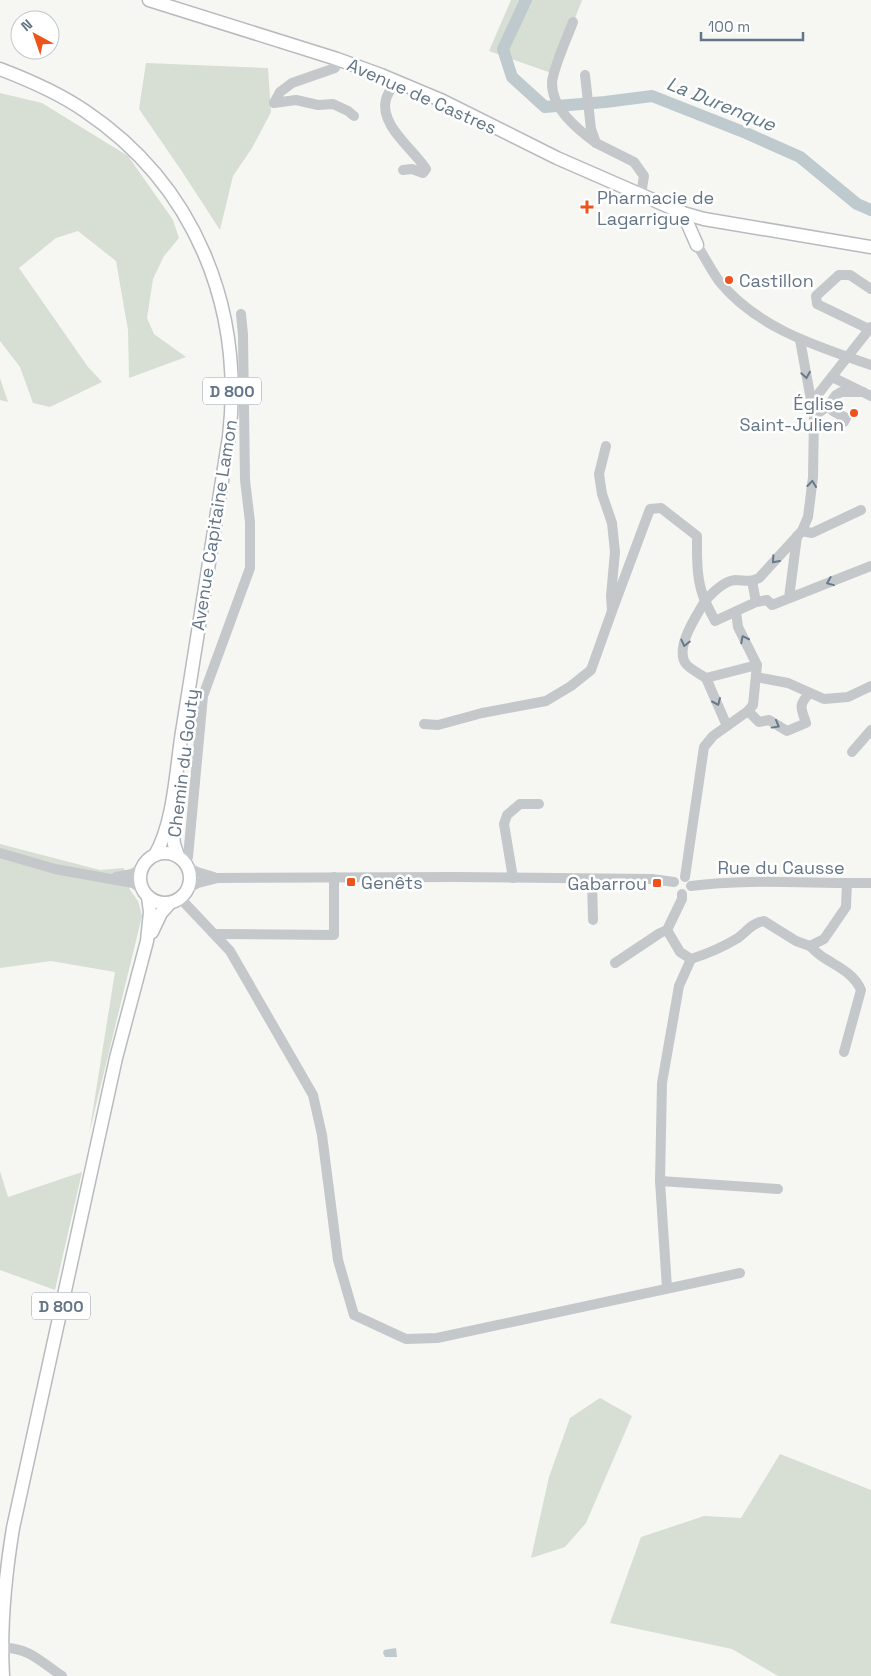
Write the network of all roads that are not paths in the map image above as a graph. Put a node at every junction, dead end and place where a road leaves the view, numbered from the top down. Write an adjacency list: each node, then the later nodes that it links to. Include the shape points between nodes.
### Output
1 (150, 0): 3 (main road, Avenue de Castres)
2 (573, 22): 8 (street, via 552,81 554,98 580,131)
3 (337, 59): 6 (main road, Avenue de Castres); 7 (street, via 335,68 292,83 280,92 274,103 296,100 333,104)
4 (0, 69): 46 (main road, Avenue Capitaine Lamon / D 800, via 84,110 150,168 192,229 212,273 225,320 231,360 231,423)
5 (585, 75): 8 (street, via 591,129)
6 (394, 81): 9 (street, via 386,100 386,114 391,126 426,169 423,173); 10 (main road, Avenue de Castres)
7 (354, 116)
8 (596, 143): 10 (street, via 634,162 644,176)
9 (403, 170)
10 (641, 195): 11 (main road, Avenue de Castres)
11 (683, 213): 12 (main road); 13 (main road, Avenue de Castres)
12 (697, 245): 17 (street, via 719,281 743,305)
13 (871, 247)
14 (871, 289): 16 (street, via 850,275 839,275 816,296 817,304)
15 (241, 314): 49 (street, Chemin du Gouty, via 250,568 203,696 188,857)
16 (870, 328): 18 (street)
17 (800, 340): 18 (street); 23 (street, one-way to 23)
18 (848, 357): 19 (street); 20 (street)
19 (871, 365)
20 (832, 376): 21 (street); 23 (street, via 819,394)
21 (867, 394): 22 (street, via 841,392)
22 (828, 406): 23 (street); 24 (street, via 846,418)
23 (813, 412): 27 (street, one-way to 23, via 808,516 813,477)
24 (844, 422)
25 (606, 446): 33 (street, via 599,474 612,523 615,552 610,596)
26 (861, 510): 27 (street, via 812,533)
27 (799, 534): 29 (street, one-way to 29, via 759,578); 30 (street)
28 (871, 566): 30 (street, one-way to 30)
29 (752, 581): 31 (street, via 733,580 715,590); 32 (street)
30 (789, 598): 32 (street, via 772,605 767,600)
31 (705, 601): 33 (street, via 697,566 697,536 661,508 650,509); 34 (street, via 715,621); 37 (street, one-way to 37, via 688,630 682,654 686,664)
32 (756, 602): 34 (street)
33 (612, 611): 41 (street, via 591,670 571,686 546,701 438,725)
34 (736, 612): 35 (street, one-way to 34, via 738,627)
35 (757, 665): 36 (street); 37 (street)
36 (756, 677): 39 (street, via 788,683); 40 (street, via 753,705)
37 (706, 678): 42 (street, one-way to 42)
38 (871, 686): 39 (street, via 848,698 824,699)
39 (809, 694): 40 (street, one-way to 39, via 759,722 769,720 786,731 806,723 801,701)
40 (748, 711): 42 (street)
41 (424, 724)
42 (727, 726): 52 (street, via 704,747)
43 (871, 730): 44 (street)
44 (852, 752)
45 (539, 804): 55 (street, via 520,804 507,815 504,824)
46 (170, 812): 48 (main road, Avenue Capitaine Lamon / D 800, via 164,837); 49 (main road, Avenue Capitaine Lamon / D 800, via 174,844)
47 (0, 853): 53 (street, via 54,869)
48 (155, 855): 49 (main road, via 171,853); 50 (main road)
49 (183, 862): 54 (street, via 197,872); 63 (main road, via 190,881)
50 (142, 868): 53 (street, via 132,874); 61 (main road, via 140,875)
51 (334, 876): 54 (street); 55 (street); 66 (street, via 334,935)
52 (685, 877): 57 (street); 60 (street)
53 (110, 878): 61 (street, via 133,883)
54 (218, 878): 63 (street, via 198,883)
55 (513, 878): 56 (street)
56 (592, 879): 57 (street); 64 (street)
57 (674, 882): 62 (street, via 675,890)
58 (847, 883): 59 (street, Rue du Causse); 60 (street, Rue du Causse, via 760,881); 68 (street, via 846,908 824,939)
59 (871, 883)
60 (691, 886): 62 (street, via 690,891)
61 (145, 893): 63 (main road, via 162,903); 67 (main road, D 800, via 150,912)
62 (682, 894): 65 (street)
63 (180, 896): 66 (street); 67 (main road, D 800, via 160,913)
64 (593, 920)
65 (667, 930): 69 (street, via 680,952); 70 (street)
66 (216, 934): 75 (street, via 230,951 313,1095 322,1135 338,1260 354,1315 406,1339 437,1338)
67 (147, 941): 76 (main road, D 800, via 116,1058 20,1496 8,1559)
68 (810, 946): 69 (street, via 764,921 719,948); 71 (street, via 851,975 861,990)
69 (691, 959): 72 (street, via 679,986 662,1083)
70 (614, 963)
71 (844, 1052)
72 (660, 1182): 73 (street); 75 (street)
73 (778, 1189)
74 (740, 1273): 75 (street)
75 (667, 1288)
76 (1, 1633): 77 (main road, D 800)
77 (3, 1648): 78 (main road, D 800); 79 (street, via 33,1655)
78 (4, 1676)
79 (62, 1676)

